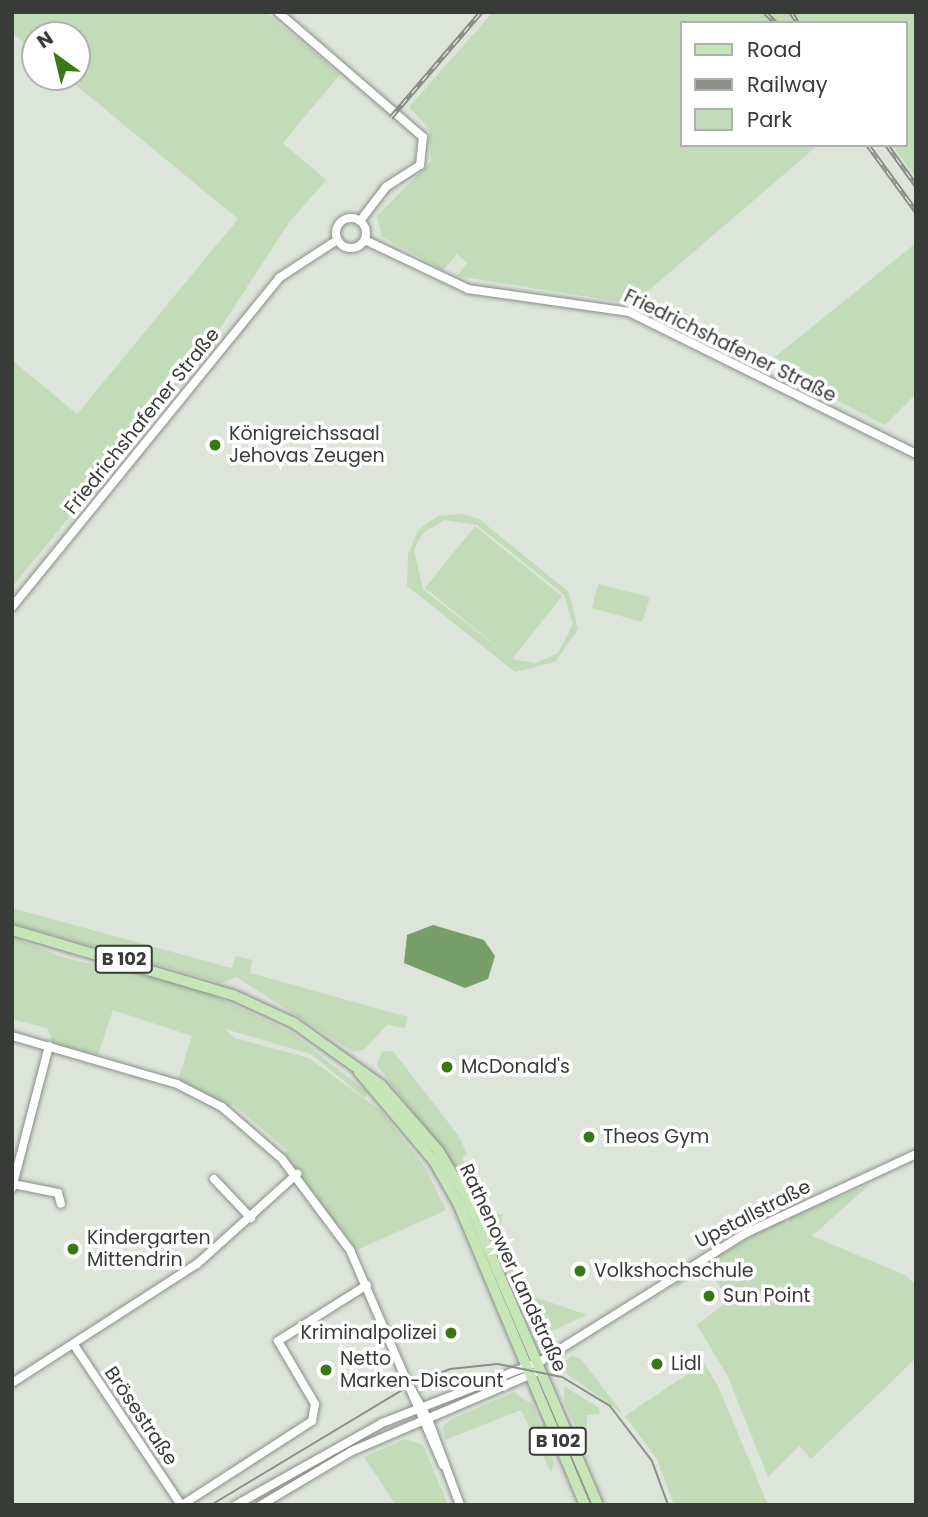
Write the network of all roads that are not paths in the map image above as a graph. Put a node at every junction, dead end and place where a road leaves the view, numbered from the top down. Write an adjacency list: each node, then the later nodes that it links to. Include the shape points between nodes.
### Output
1 (278, 12): 2 (street, via 423,137 420,165 386,187)
2 (360, 221): 3 (street, Friedrichshafener Straße, via 342,221); 4 (street)
3 (337, 240): 4 (street, Friedrichshafener Straße, via 351,248); 6 (street, Friedrichshafener Straße, via 278,278)
4 (365, 240): 5 (street, Friedrichshafener Straße, via 468,289 628,312)
5 (916, 454)
6 (12, 607)
7 (12, 930): 10 (main road, Rathenower Landstraße / B 102, via 233,995 294,1023)
8 (12, 1036): 9 (street)
9 (49, 1046): 12 (street, via 199,1094 239,1120); 14 (street)
10 (359, 1072): 19 (main road, Rathenower Landstraße / B 102, via 389,1092 438,1150); 20 (main road, Rathenower Landstraße / B 102, via 434,1161)
11 (915, 1156): 19 (street, Upstallstraße, via 746,1233)
12 (297, 1174): 16 (street); 17 (street, via 338,1229)
13 (214, 1179): 16 (street)
14 (13, 1186): 15 (street, via 58,1193)
15 (61, 1203)
16 (251, 1218): 18 (street, via 197,1264)
17 (367, 1284): 23 (street); 25 (street, via 278,1340 315,1404 312,1421)
18 (74, 1345): 22 (street); 25 (street, Brösestraße)
19 (541, 1361): 20 (street, Upstallstraße); 21 (street, Upstallstraße); 30 (main road, Rathenower Landstraße / B 102)
20 (528, 1366): 21 (main road, Rathenower Landstraße / B 102); 23 (street, Upstallstraße)
21 (532, 1377): 24 (street); 29 (main road, Rathenower Landstraße / B 102)
22 (12, 1382)
23 (419, 1408): 24 (street); 26 (street, Upstallstraße, via 336,1446)
24 (424, 1420): 27 (street, via 352,1451); 28 (street)
25 (182, 1505)
26 (236, 1505)
27 (261, 1505)
28 (460, 1505)
29 (584, 1505)
30 (598, 1505)

